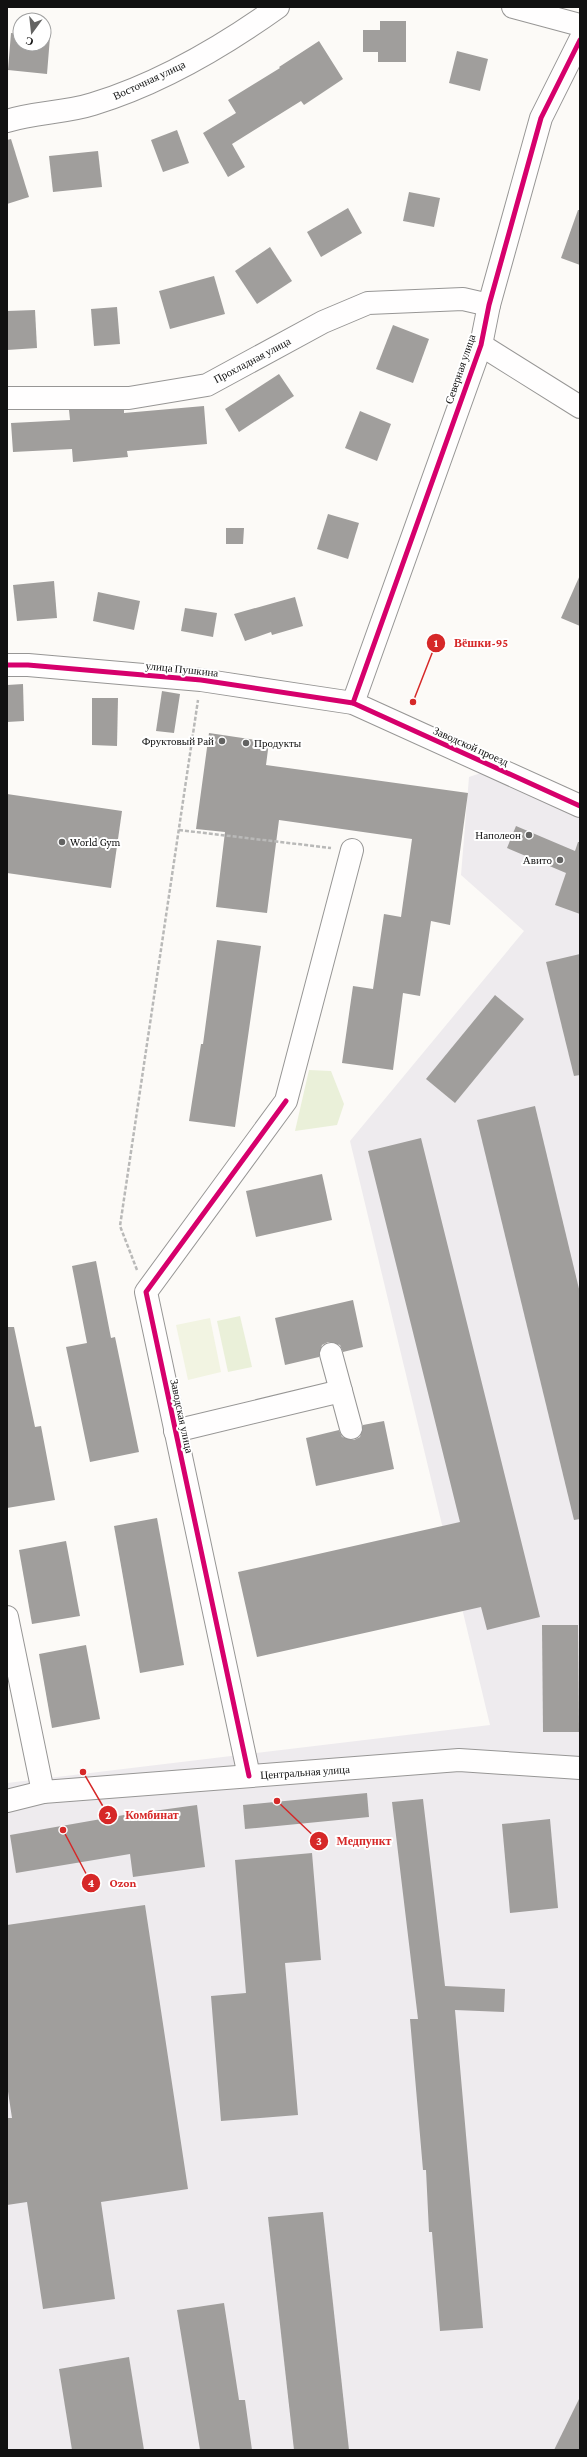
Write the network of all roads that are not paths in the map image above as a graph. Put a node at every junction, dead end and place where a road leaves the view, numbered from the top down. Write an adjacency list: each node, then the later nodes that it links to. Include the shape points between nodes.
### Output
1 (278, 7): 5 (street, Восточная улица, via 240,34 158,78 93,104)
2 (512, 7): 3 (street)
3 (580, 25)
4 (580, 40): 6 (street, Северная улица, via 541,118)
5 (7, 121)
6 (489, 305): 7 (street, Северная улица); 8 (street, Прохладная улица, via 463,299 368,303 323,322 207,385 129,398)
7 (481, 345): 9 (street); 11 (street, Северная улица)
8 (7, 398)
9 (580, 407)
10 (7, 665): 11 (street, улица Пушкина, via 201,680)
11 (353, 703): 12 (street, Заводской проезд)
12 (580, 806)
13 (352, 850): 17 (street, Заводская улица, via 286,1101 146,1292)
14 (332, 1354): 15 (street)
15 (341, 1391): 16 (street); 17 (street)
16 (351, 1428)
17 (175, 1431): 20 (street, Заводская улица)
18 (7, 1617): 21 (street)
19 (580, 1768): 20 (street, Центральная улица, via 459,1760)
20 (249, 1776): 21 (street, Центральная улица)
21 (43, 1792): 22 (street, Центральная улица)
22 (7, 1801)

